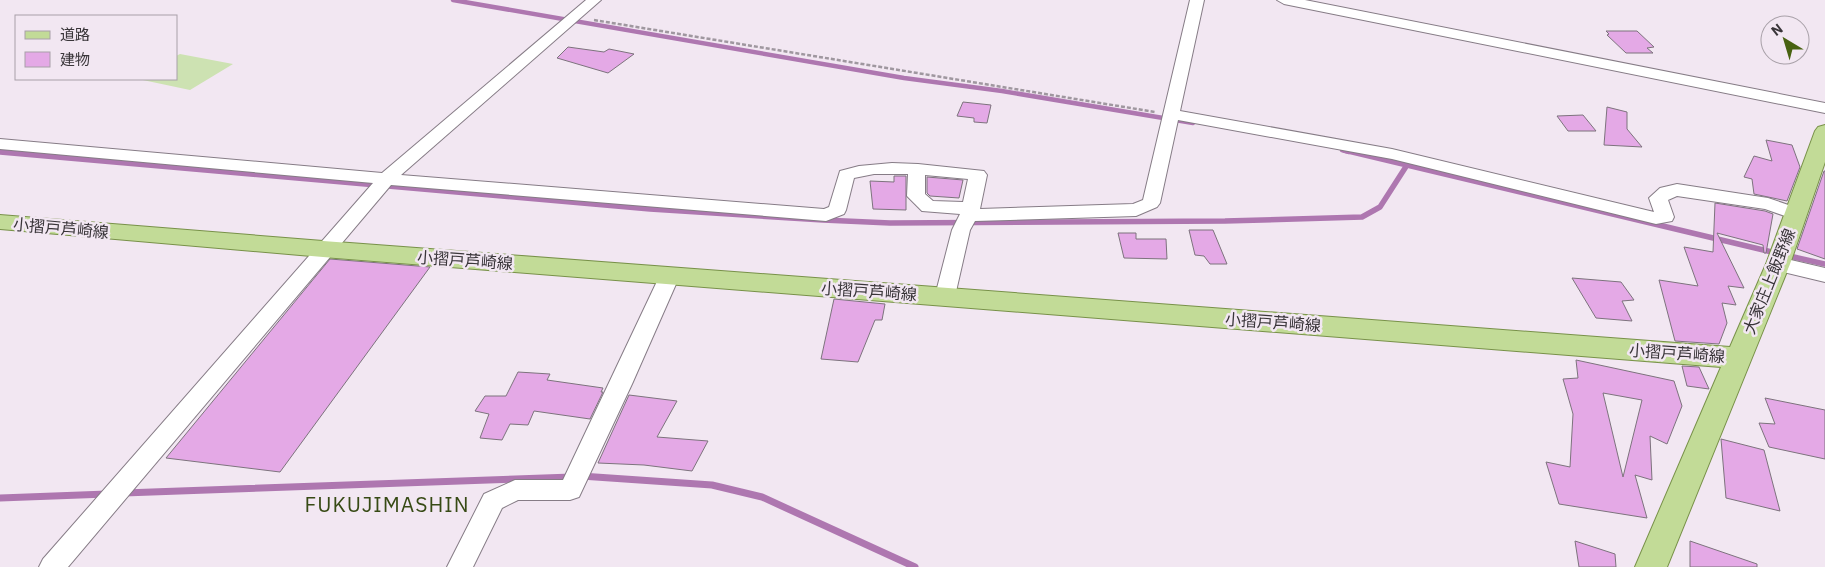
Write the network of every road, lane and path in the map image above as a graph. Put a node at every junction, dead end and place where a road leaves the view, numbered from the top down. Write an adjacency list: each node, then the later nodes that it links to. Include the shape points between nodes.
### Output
1 (594, 0): 4 (street)
2 (1197, 0): 6 (street)
3 (1284, 0): 5 (street)
4 (576, 16): 6 (path); 10 (street)
5 (1825, 108)
6 (1172, 114): 11 (street, via 1151,202 1136,210); 12 (street, via 1392,154 1656,218 1665,217 1658,198 1677,190 1768,204)
7 (1825, 131): 12 (main road, 大家庄上飯野線)
8 (0, 144): 10 (street)
9 (918, 169): 10 (street, via 856,170 846,175 837,210 826,215); 11 (street, via 916,196 928,207); 11 (street, via 978,175)
10 (386, 179): 14 (street)
11 (970, 212): 18 (street, via 961,230)
12 (1796, 214): 15 (main road, 大家庄上飯野線)
13 (0, 222): 14 (main road, 小摺戸芦崎線)
14 (323, 249): 16 (main road, 小摺戸芦崎線); 20 (street)
15 (1778, 264): 17 (street); 19 (main road, 大家庄上飯野線)
16 (670, 275): 18 (main road, 小摺戸芦崎線); 21 (street, via 570,490 515,490 493,501)
17 (1825, 275)
18 (945, 296): 19 (main road, 小摺戸芦崎線)
19 (1738, 358): 22 (main road, 大家庄上飯野線)
20 (52, 567)
21 (460, 567)
22 (1651, 567)

